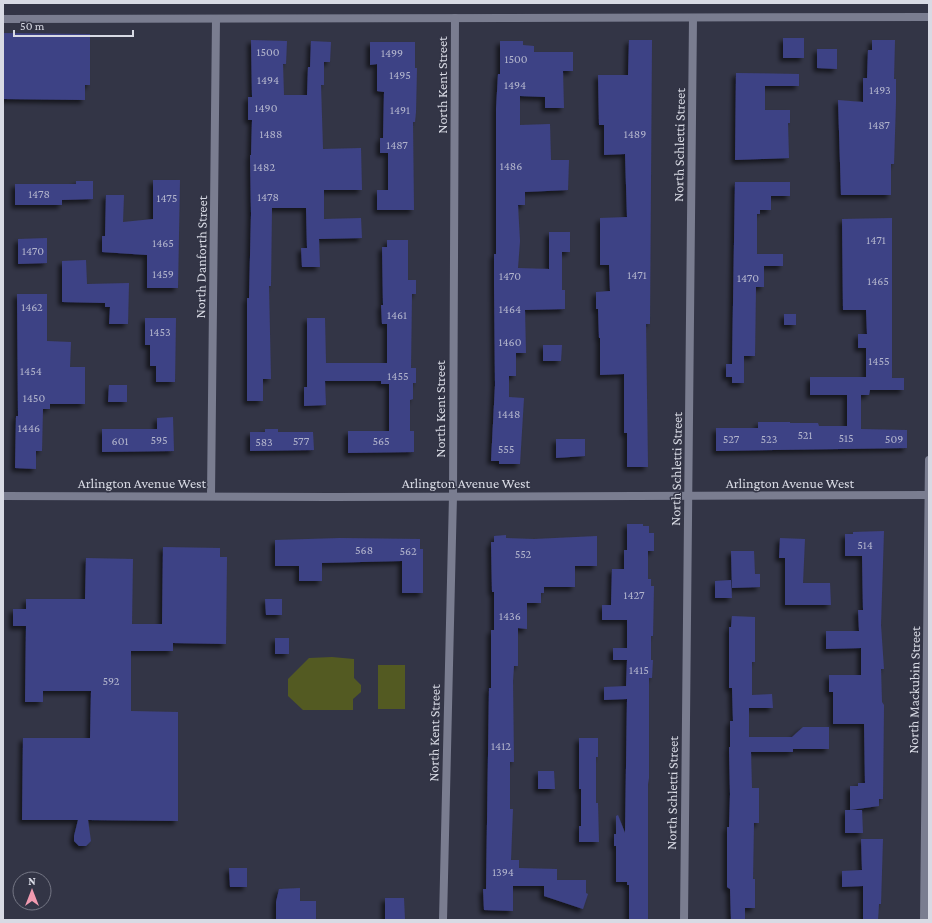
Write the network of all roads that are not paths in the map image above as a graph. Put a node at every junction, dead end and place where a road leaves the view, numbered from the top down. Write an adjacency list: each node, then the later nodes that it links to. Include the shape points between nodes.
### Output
1 (929, 17): 3 (street)
2 (455, 18): 3 (street); 5 (street); 10 (street, North Kent Street)
3 (693, 18): 11 (street, North Schletti Street)
4 (3, 19): 5 (street)
5 (216, 19): 9 (street, North Danforth Street)
6 (929, 460): 7 (street, North Mackubin Street)
7 (929, 495): 11 (street, Arlington Avenue West); 14 (street, North Mackubin Street)
8 (3, 496): 9 (street, Arlington Avenue West)
9 (211, 496): 10 (street, Arlington Avenue West)
10 (453, 496): 11 (street, Arlington Avenue West); 12 (street, North Kent Street)
11 (688, 496): 13 (street, North Schletti Street)
12 (443, 920)
13 (684, 920)
14 (924, 920)

